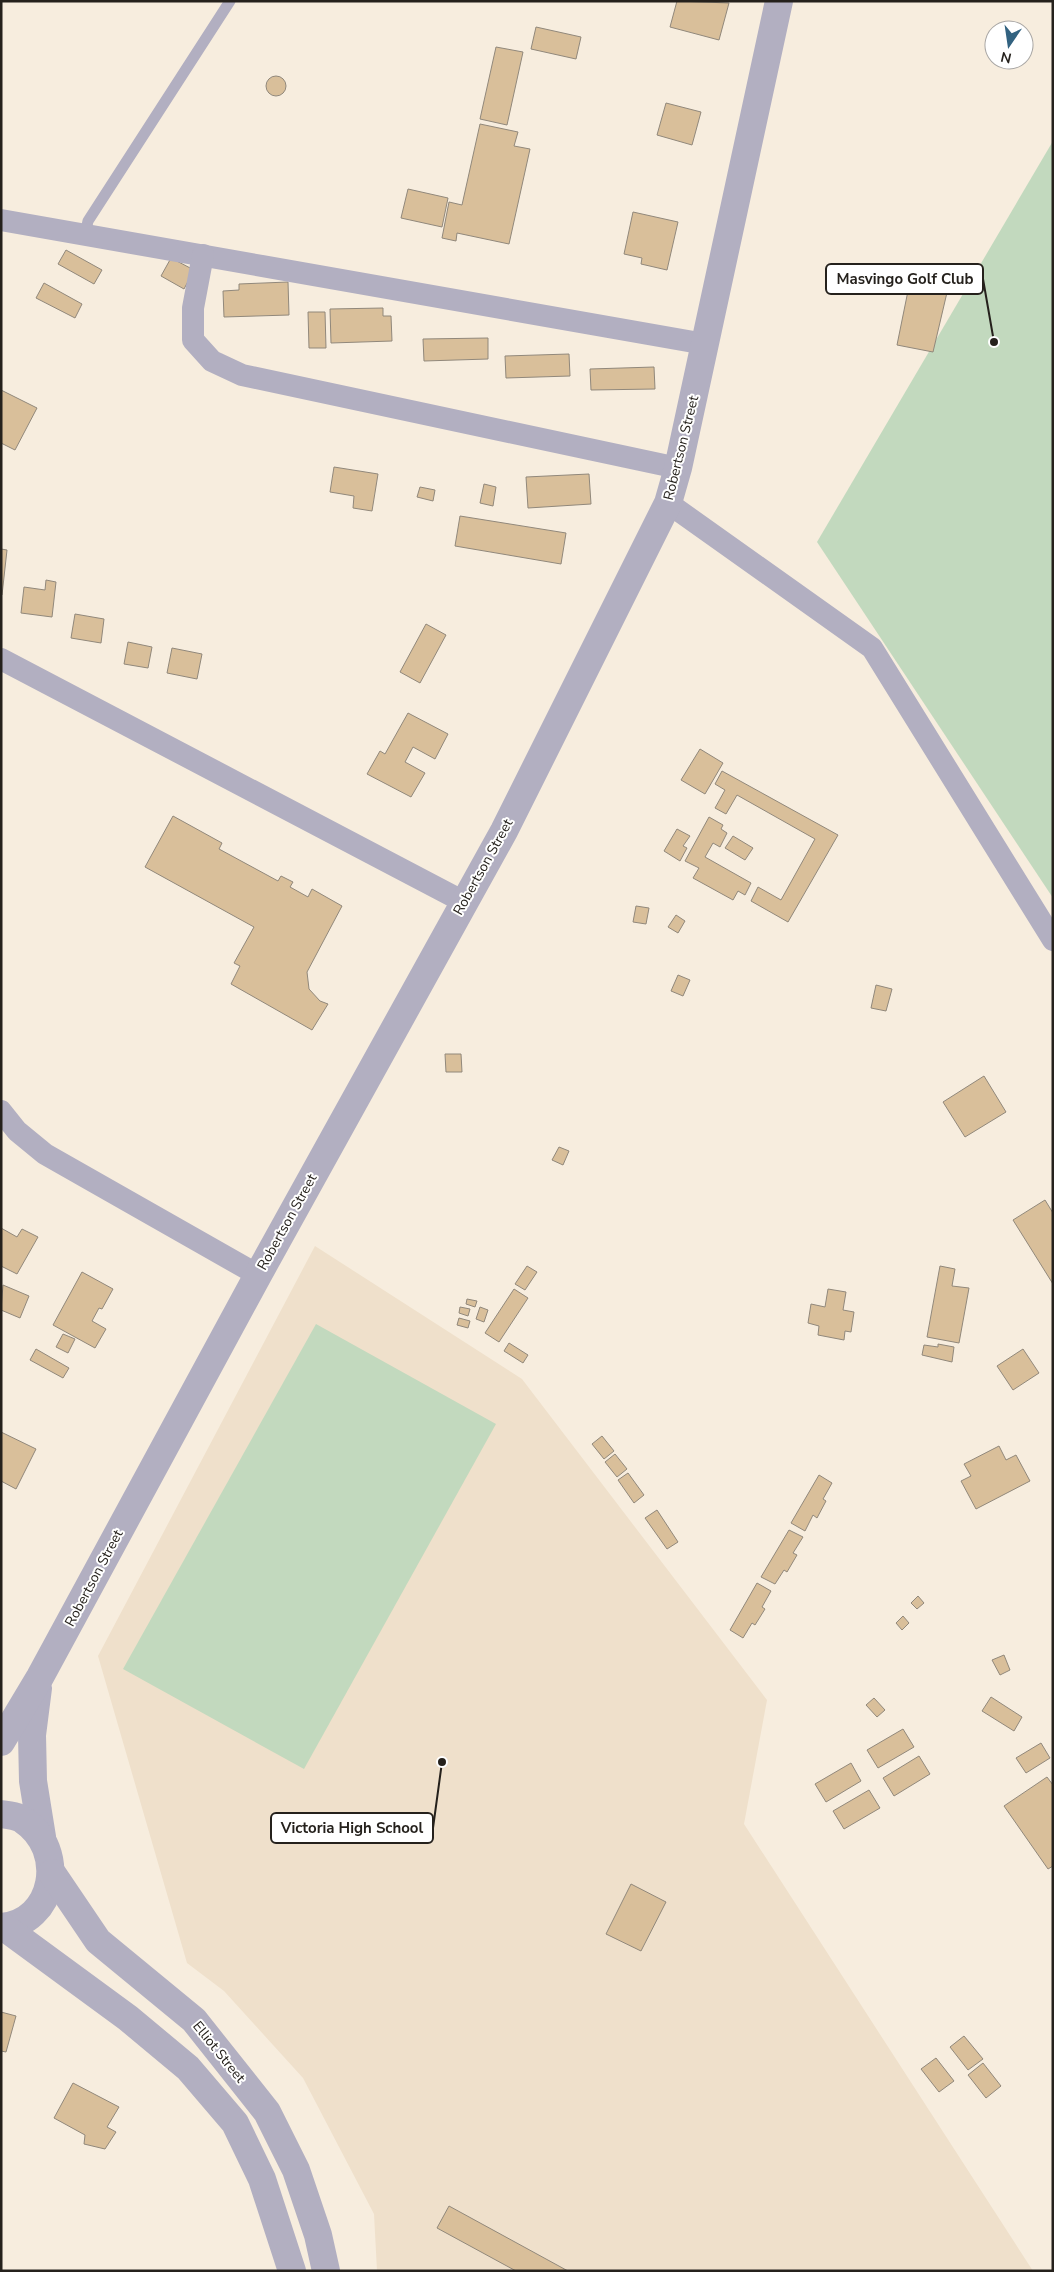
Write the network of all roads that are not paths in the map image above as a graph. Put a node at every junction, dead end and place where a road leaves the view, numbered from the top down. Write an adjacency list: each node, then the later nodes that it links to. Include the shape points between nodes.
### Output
1 (230, 1): 4 (lane, via 88,221)
2 (779, 1): 6 (street, Robertson Street)
3 (1, 220): 4 (street)
4 (85, 235): 5 (street)
5 (203, 255): 6 (street); 7 (street, via 193,308 193,340 212,360 242,375)
6 (705, 344): 7 (street, Robertson Street)
7 (678, 468): 8 (street, Robertson Street)
8 (668, 503): 10 (street, Robertson Street, via 504,831); 11 (street, via 872,648)
9 (1, 659): 10 (street)
10 (464, 902): 13 (street, Robertson Street)
11 (1053, 940)
12 (1, 1111): 13 (street, via 17,1131 44,1154)
13 (258, 1275): 14 (street, Robertson Street)
14 (40, 1677): 15 (street, Robertson Street); 17 (street, Robertson Street, via 32,1735 33,1781)
15 (1, 1742)
16 (1, 1814): 17 (street, via 22,1819)
17 (42, 1838): 18 (street, via 50,1856)
18 (52, 1873): 19 (street, via 43,1901 26,1918); 21 (street, Elliot Street, via 98,1942 194,2020 266,2112 296,2170 318,2235)
19 (3, 1927): 20 (street, via 128,2018 188,2068 235,2123 262,2179)
20 (292, 2271)
21 (326, 2271)

